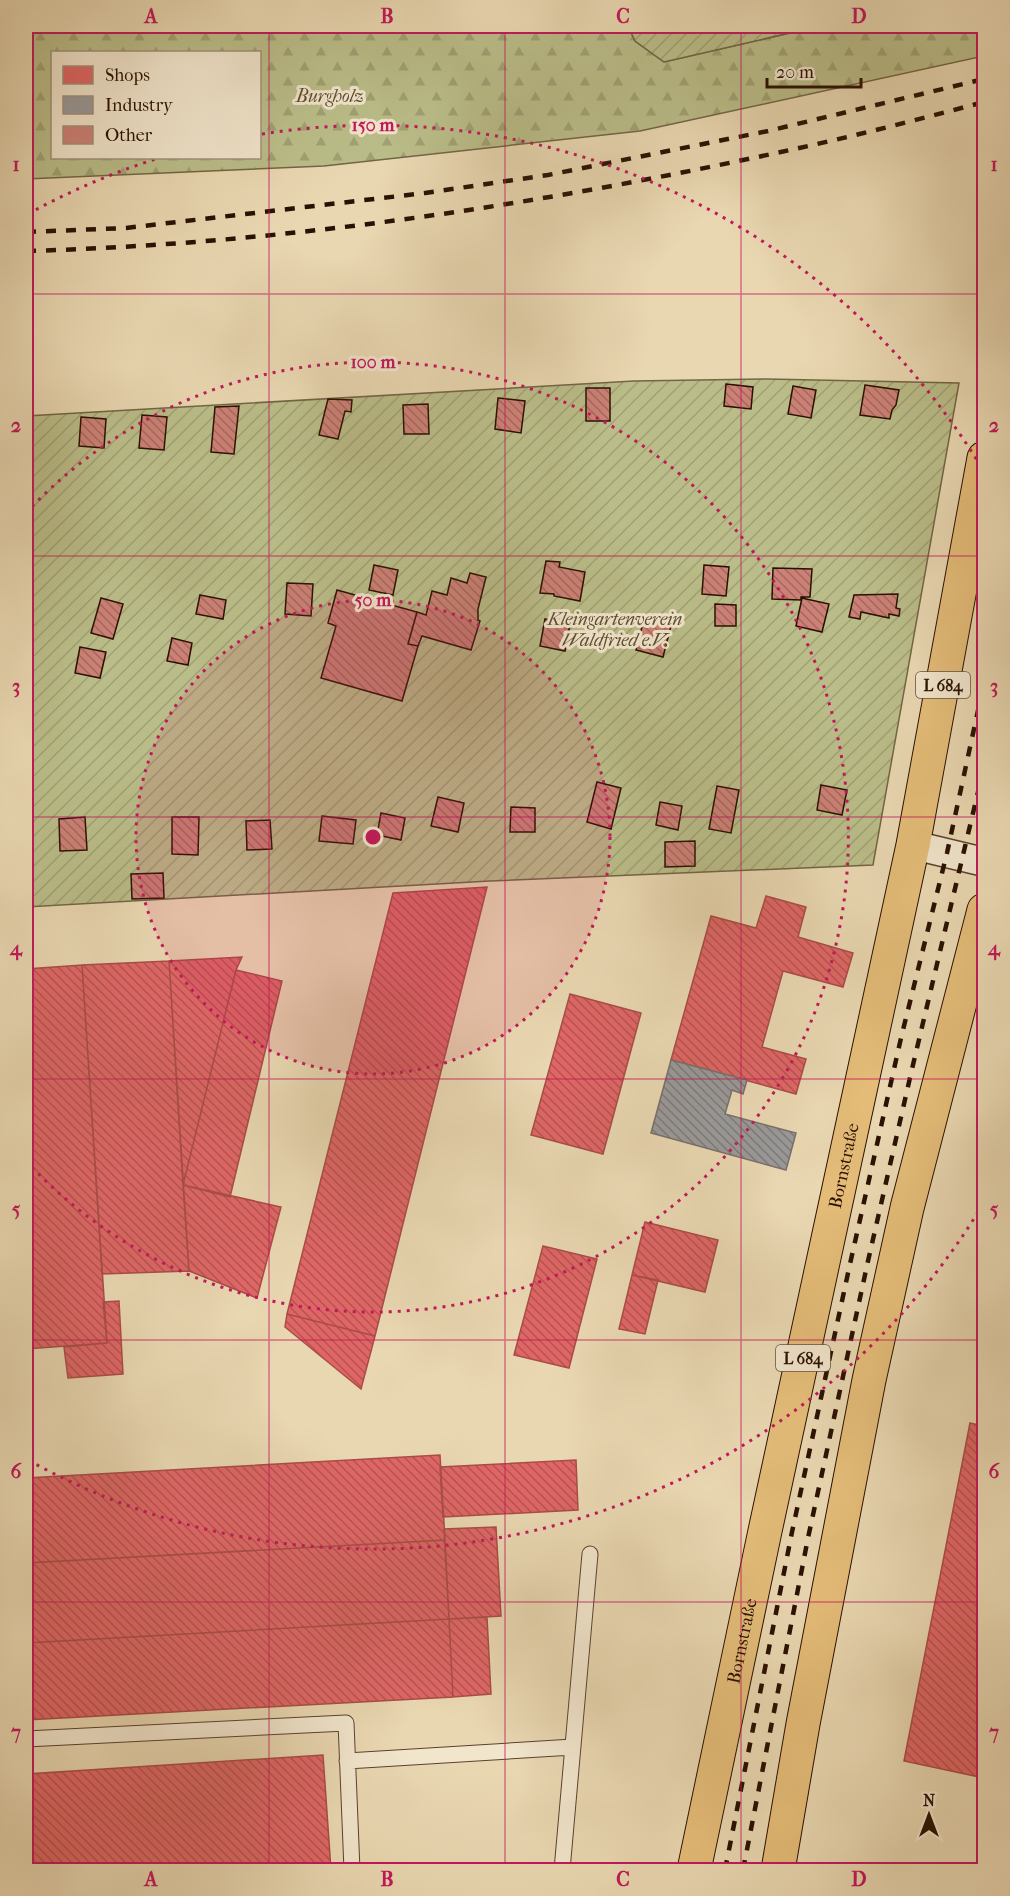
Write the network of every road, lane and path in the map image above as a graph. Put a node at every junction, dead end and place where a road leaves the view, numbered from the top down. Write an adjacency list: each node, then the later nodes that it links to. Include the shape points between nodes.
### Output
1 (984, 458): 2 (main road, Bornstraße / L 684)
2 (913, 845): 3 (street); 11 (main road, Bornstraße / L 684)
3 (984, 862)
4 (984, 910): 12 (main road, via 907,1208 872,1368)
5 (590, 1554): 7 (lane)
6 (26, 1739): 8 (lane, via 346,1723)
7 (573, 1747): 8 (lane); 10 (lane)
8 (347, 1761): 9 (lane)
9 (352, 1870)
10 (561, 1870)
11 (694, 1870)
12 (778, 1870)

